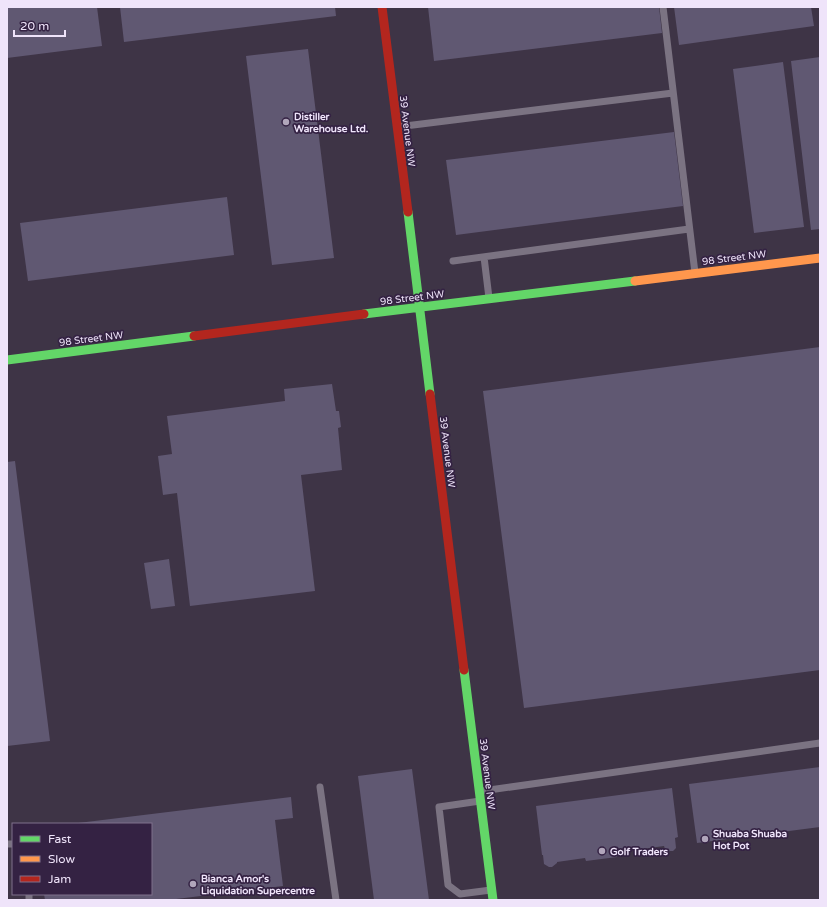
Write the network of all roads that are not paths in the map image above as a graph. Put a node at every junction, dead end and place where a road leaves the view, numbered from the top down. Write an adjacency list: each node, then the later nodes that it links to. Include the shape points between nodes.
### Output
1 (382, 7): 4 (street, 39 Avenue NW)
2 (663, 7): 3 (lane)
3 (673, 93): 4 (lane); 5 (lane)
4 (397, 127): 11 (street, 39 Avenue NW)
5 (689, 229): 6 (lane); 9 (lane)
6 (484, 257): 8 (lane); 10 (lane)
7 (820, 258): 9 (street, 98 Street NW)
8 (452, 261)
9 (695, 273): 10 (street, 98 Street NW)
10 (489, 298): 11 (street, 98 Street NW)
11 (419, 307): 12 (street, 98 Street NW); 15 (street, 39 Avenue NW)
12 (7, 360)
13 (820, 743): 15 (lane)
14 (320, 787): 18 (lane)
15 (479, 791): 16 (street, 39 Avenue NW)
16 (480, 801): 17 (street, 39 Avenue NW); 17 (lane, via 439,807 448,886 460,894)
17 (491, 890): 19 (street, 39 Avenue NW)
18 (336, 900)
19 (493, 900)

